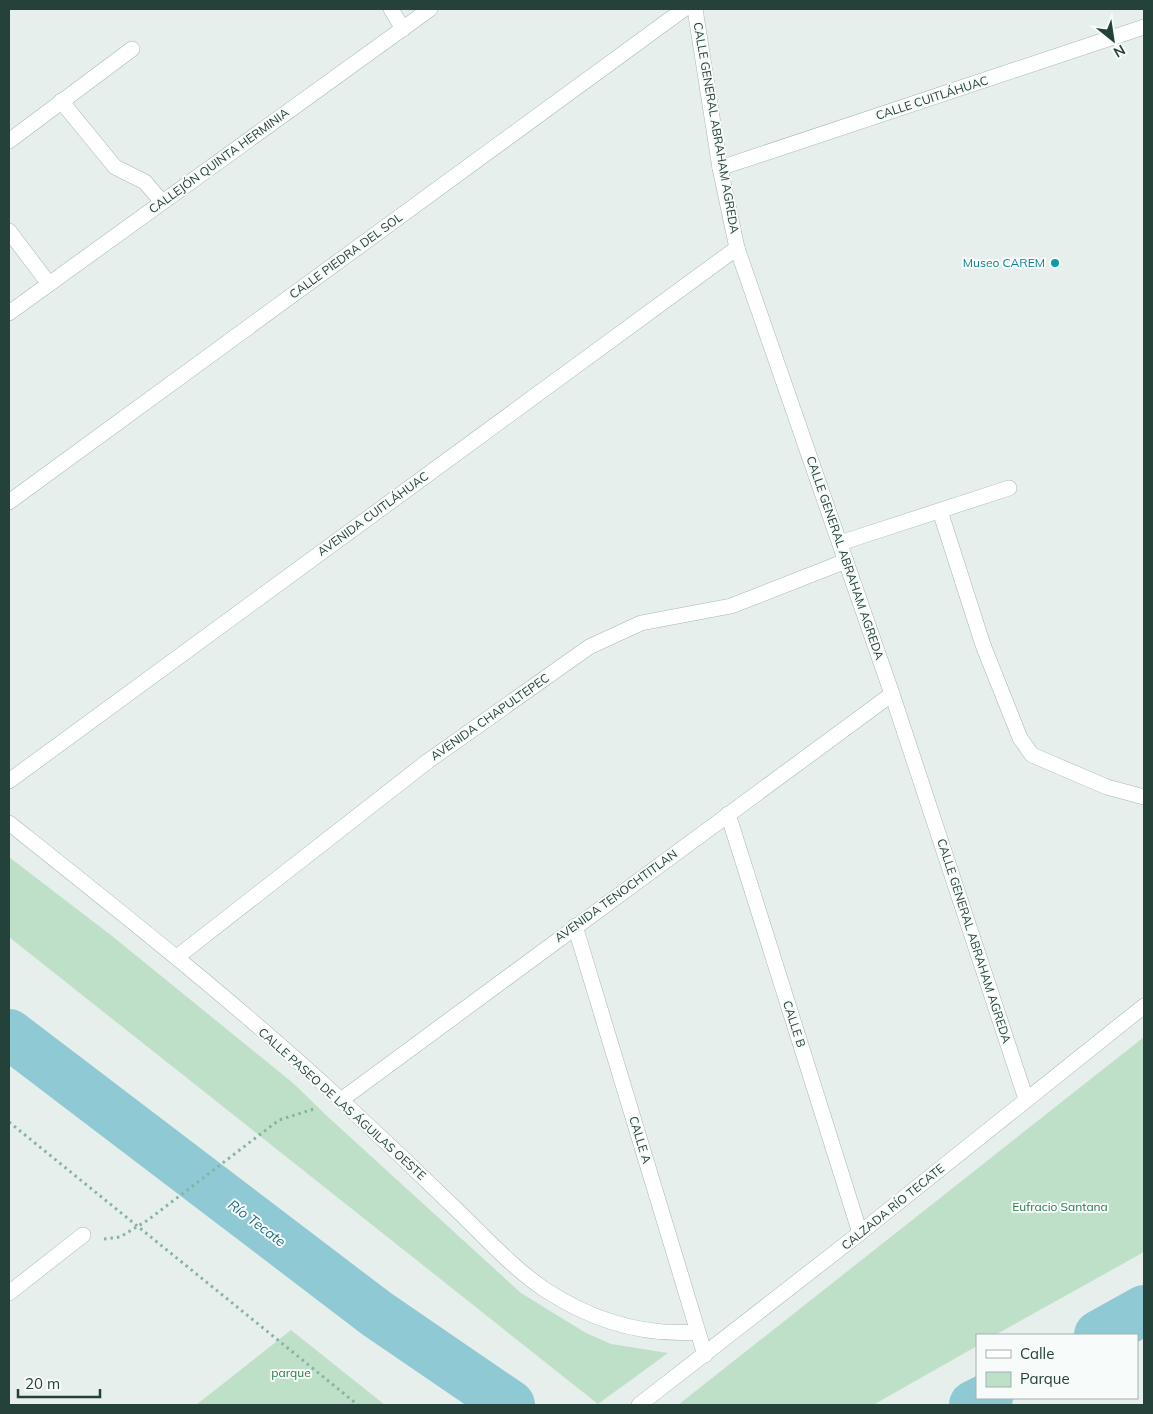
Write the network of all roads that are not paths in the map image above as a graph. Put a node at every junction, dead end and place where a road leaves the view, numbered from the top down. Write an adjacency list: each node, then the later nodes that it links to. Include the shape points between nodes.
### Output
1 (390, 9): 6 (street)
2 (430, 9): 6 (street, CALLEJÓN QUINTA HERMINIA)
3 (684, 9): 17 (street, CALLE PIEDRA DEL SOL)
4 (695, 9): 10 (street, CALLE GENERAL ABRAHAM AGREDA)
5 (1144, 27): 10 (street, CALLE CUITLÁHUAC)
6 (403, 29): 11 (street, CALLEJÓN QUINTA HERMINIA)
7 (132, 49): 8 (street)
8 (61, 101): 9 (street); 11 (street, via 115,167 145,182)
9 (9, 141)
10 (720, 168): 13 (street, CALLE GENERAL ABRAHAM AGREDA)
11 (162, 202): 14 (street, CALLEJÓN QUINTA HERMINIA)
12 (9, 231): 14 (street)
13 (737, 248): 19 (street, CALLE GENERAL ABRAHAM AGREDA); 22 (street, AVENIDA CUITLÁHUAC)
14 (48, 284): 15 (street, CALLEJÓN QUINTA HERMINIA)
15 (9, 313)
16 (1009, 488): 18 (street)
17 (9, 502)
18 (940, 510): 19 (street); 23 (street, via 983,645 1020,738 1032,755 1107,787)
19 (840, 543): 20 (street, CALLE GENERAL ABRAHAM AGREDA)
20 (846, 561): 21 (street, CALLE GENERAL ABRAHAM AGREDA); 27 (street, AVENIDA CHAPULTEPEC, via 731,606 641,623 589,647 428,761)
21 (892, 694): 24 (street, AVENIDA TENOCHTITLAN); 29 (street, CALLE GENERAL ABRAHAM AGREDA)
22 (9, 781)
23 (1144, 797)
24 (728, 814): 26 (street, AVENIDA TENOCHTITLAN); 31 (street, CALLE B)
25 (9, 824): 27 (street, CALLE PASEO DE LAS ÁGUILAS OESTE)
26 (575, 926): 30 (street, AVENIDA TENOCHTITLAN); 34 (street, CALLE A)
27 (177, 957): 30 (street, CALLE PASEO DE LAS ÁGUILAS OESTE)
28 (1144, 1006): 29 (street, CALZADA RÍO TECATE)
29 (1026, 1099): 31 (street, CALZADA RÍO TECATE)
30 (341, 1100): 34 (street, CALLE PASEO DE LAS ÁGUILAS OESTE, via 511,1263 544,1289 607,1321 668,1334)
31 (860, 1233): 35 (street, CALZADA RÍO TECATE)
32 (84, 1235): 33 (street)
33 (9, 1293)
34 (697, 1332): 35 (street, CALLE A)
35 (705, 1354): 36 (street, CALZADA RÍO TECATE)
36 (639, 1405)

